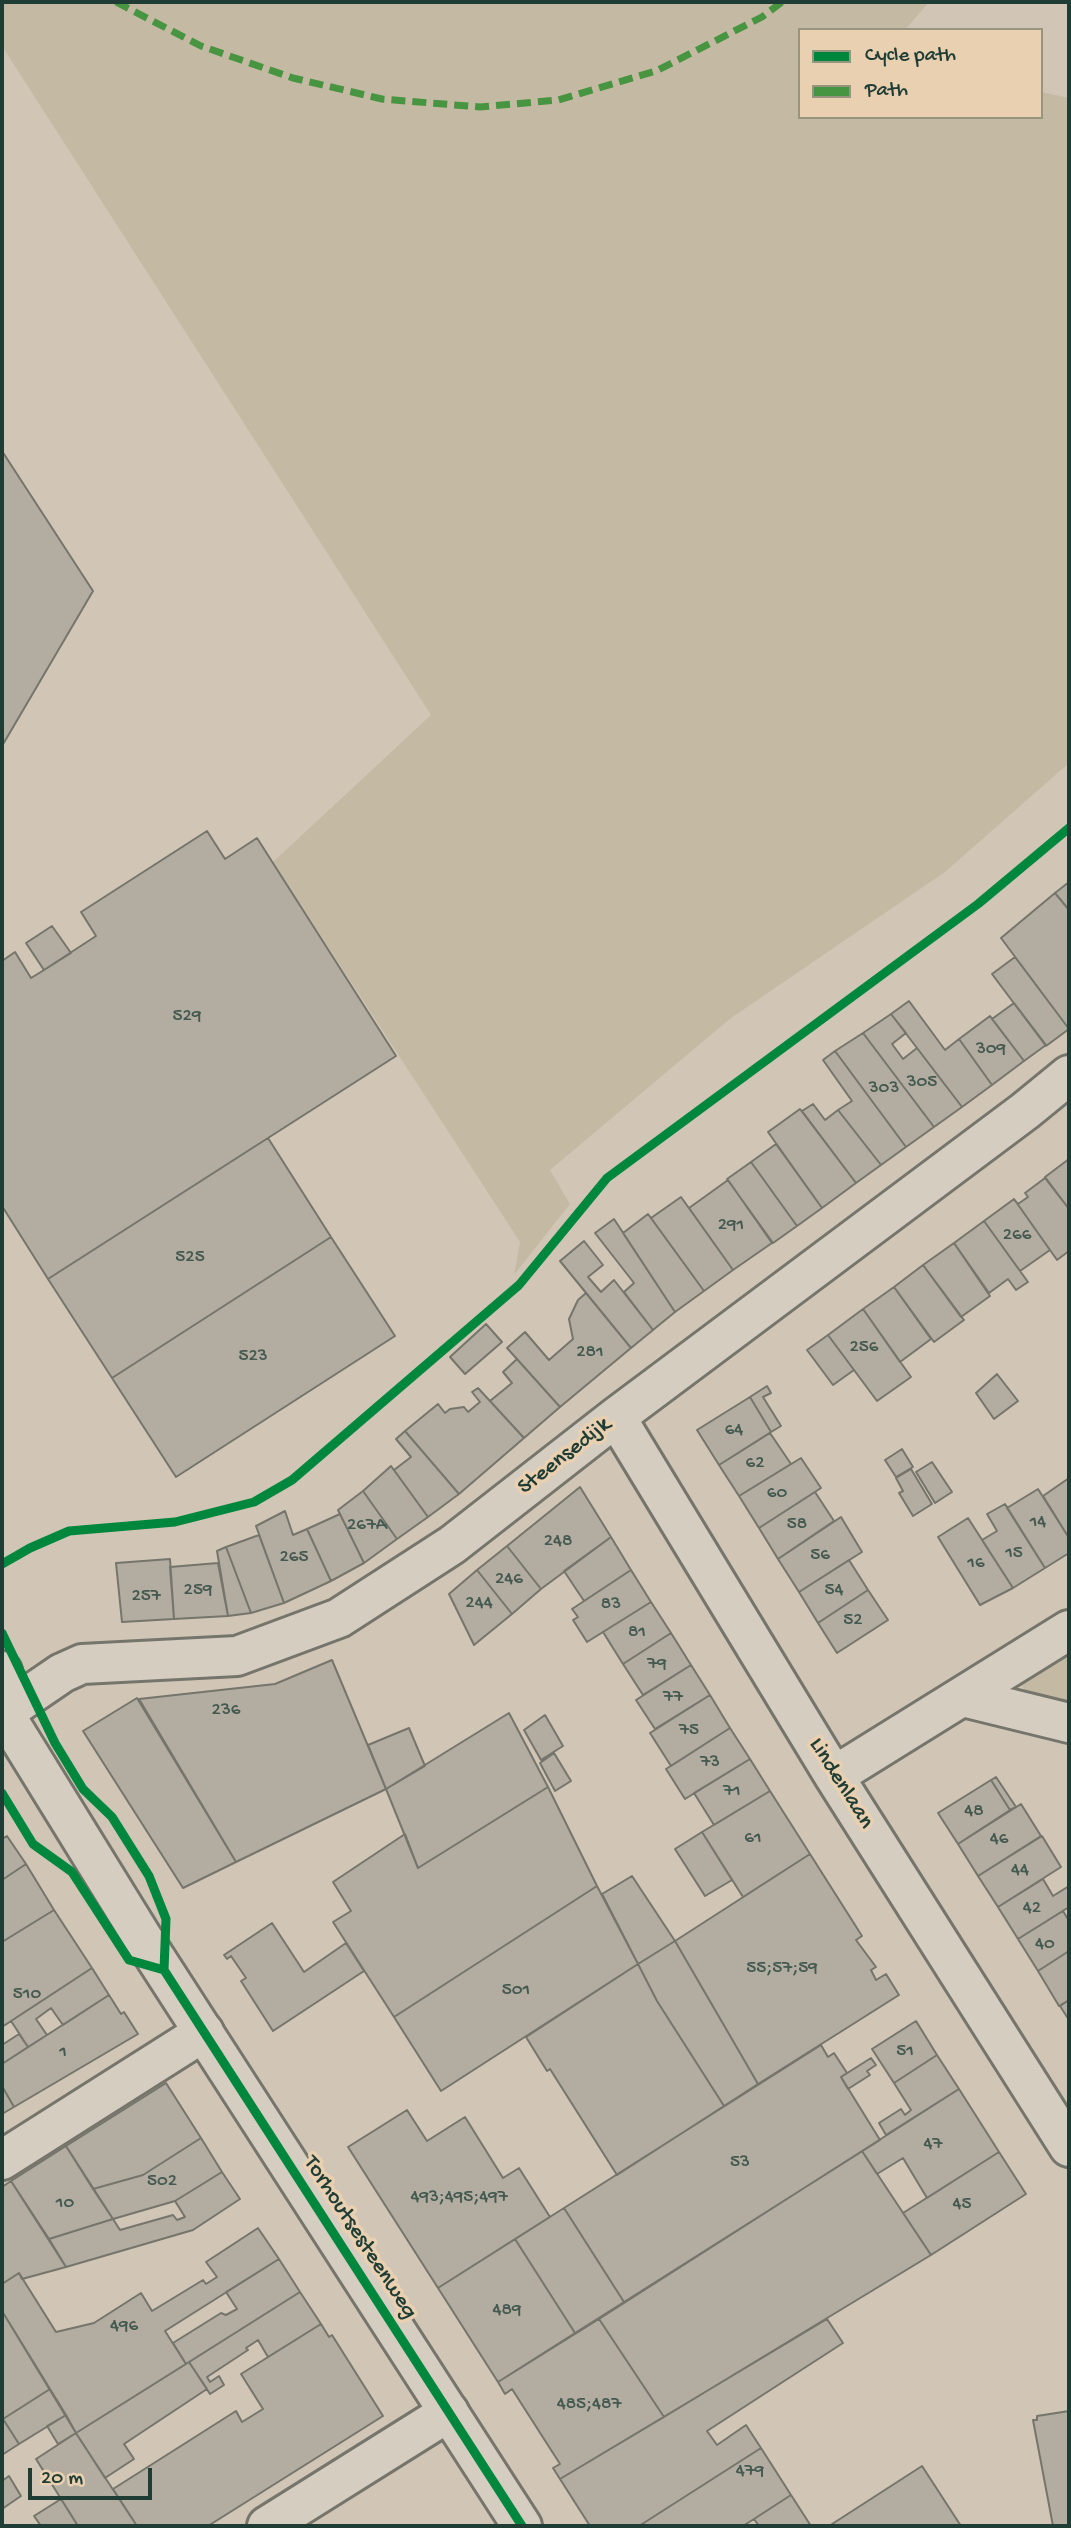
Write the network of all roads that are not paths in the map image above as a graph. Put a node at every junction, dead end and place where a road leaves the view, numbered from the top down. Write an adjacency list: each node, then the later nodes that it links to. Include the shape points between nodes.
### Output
1 (1069, 1075): 2 (street, Steensedijk)
2 (616, 1417): 6 (street, Steensedijk, via 452,1545 339,1618 237,1656 82,1664); 8 (street, Lindenlaan)
3 (1069, 1630): 5 (street)
4 (2, 1671): 6 (street, Torhoutsesteenweg)
5 (963, 1698): 7 (street); 8 (street)
6 (3, 1712): 9 (street, Torhoutsesteenweg)
7 (1069, 1723)
8 (834, 1776): 10 (street, Lindenlaan)
9 (204, 2032): 11 (street); 12 (street, Torhoutsesteenweg)
10 (1069, 2147)
11 (2, 2160)
12 (449, 2412): 13 (street); 14 (street, Torhoutsesteenweg)
13 (267, 2526)
14 (522, 2526)

